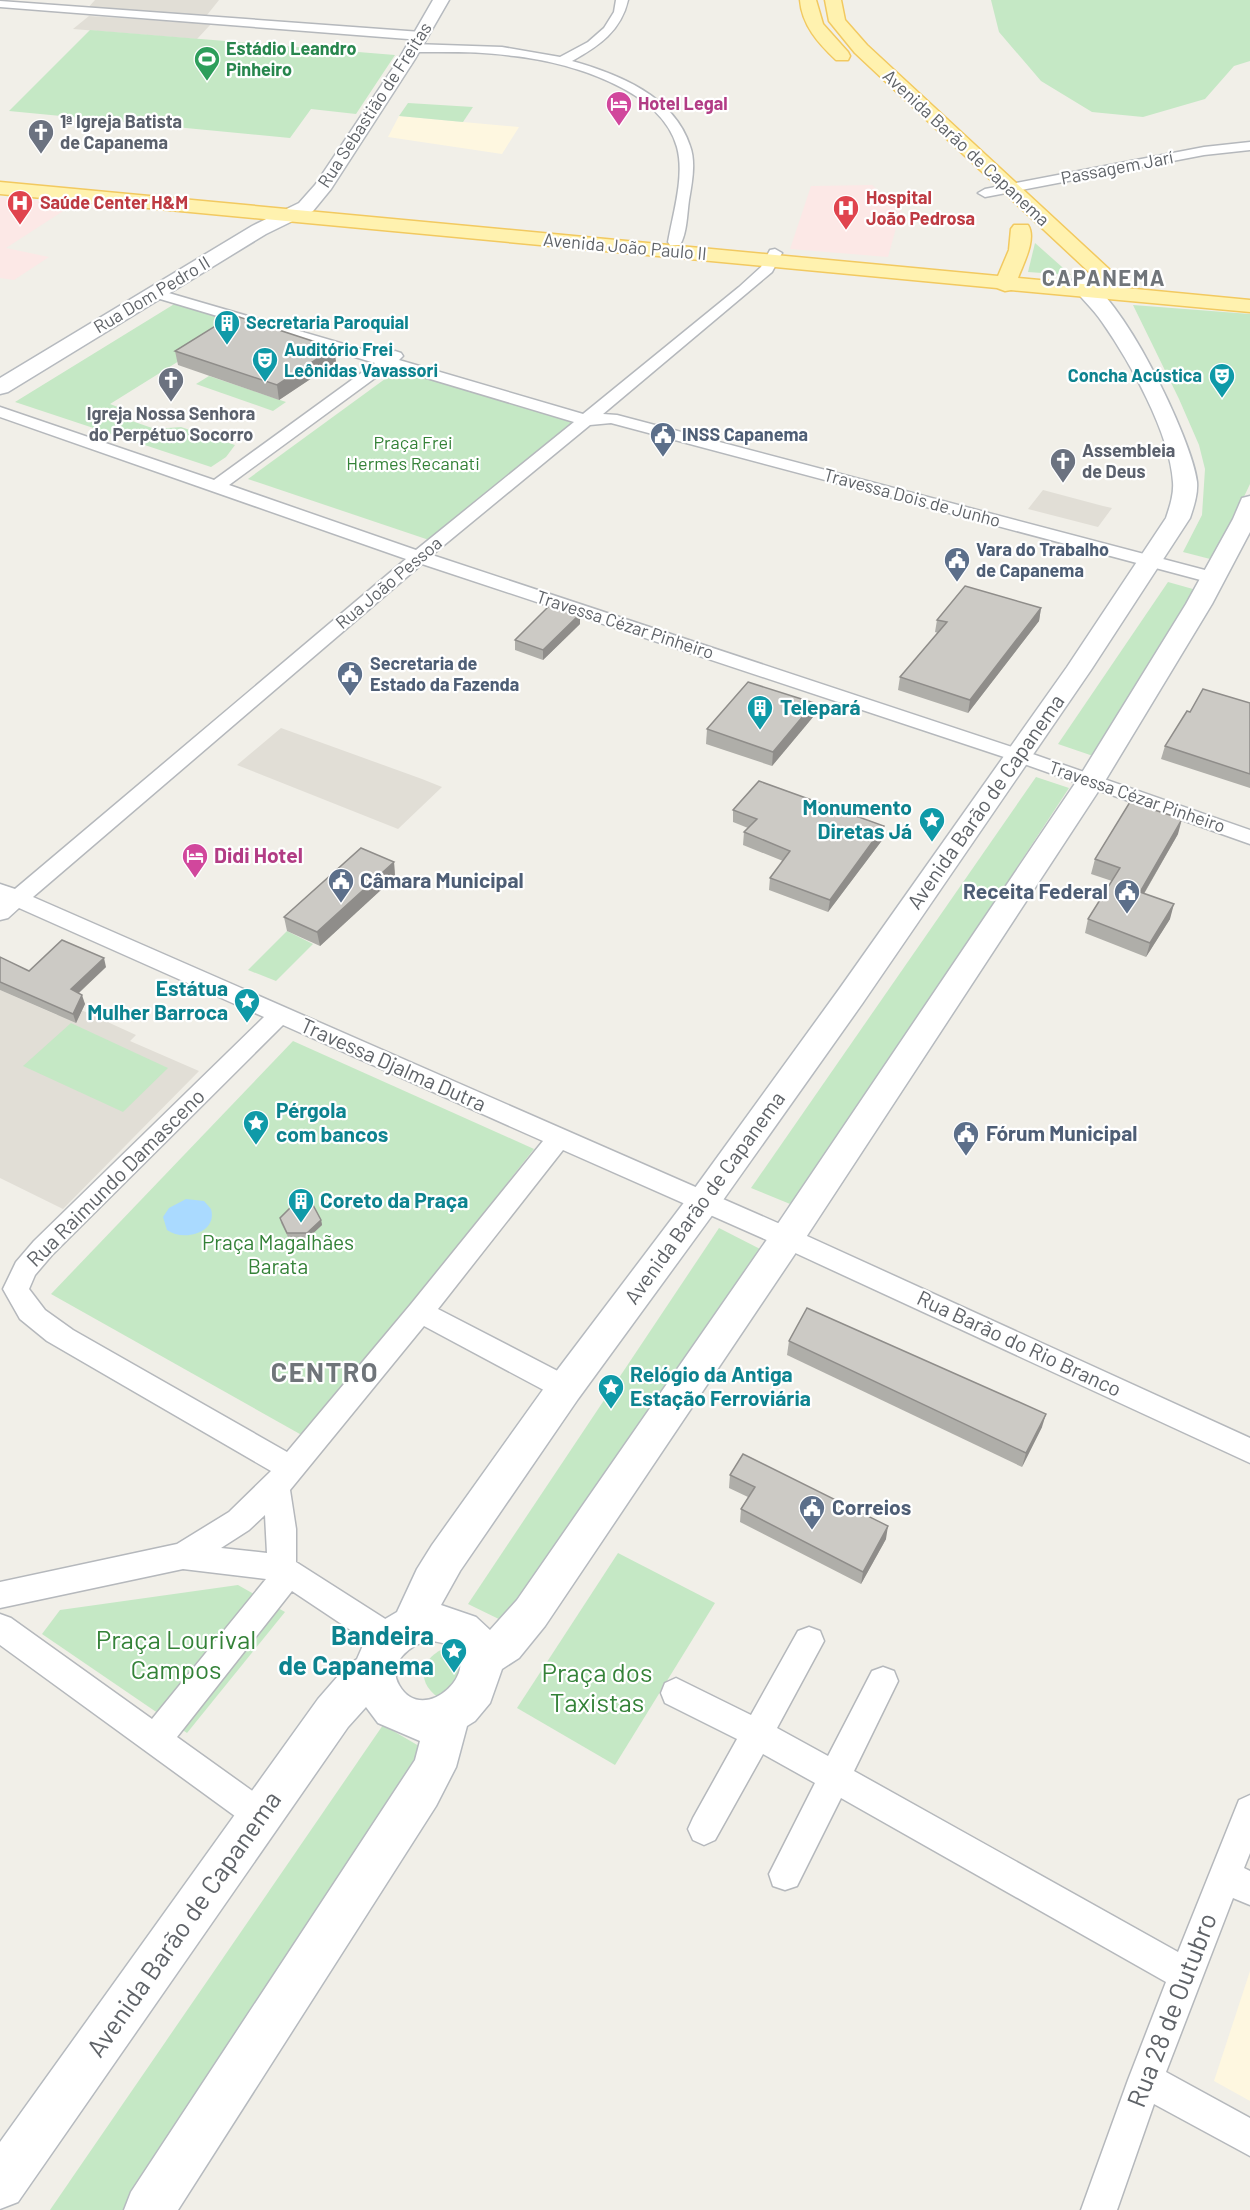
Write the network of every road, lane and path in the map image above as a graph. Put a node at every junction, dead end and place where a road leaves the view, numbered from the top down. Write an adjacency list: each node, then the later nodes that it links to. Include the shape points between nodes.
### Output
1 (441, 0): 8 (street, Rua Sebastião de Freitas)
2 (622, 0): 9 (street, via 608,33)
3 (808, 0): 7 (main road, Avenida Barão de Capanema)
4 (833, 0): 6 (main road, Avenida Barão de Capanema)
5 (0, 4): 8 (street)
6 (837, 21): 7 (main road); 10 (main road, Avenida Barão de Capanema)
7 (813, 23): 10 (main road, Avenida Barão de Capanema, via 859,72)
8 (417, 42): 9 (street); 17 (street, Rua Sebastião de Freitas, via 322,189)
9 (562, 61): 19 (street, via 607,77 646,97 679,133 685,158)
10 (886, 74): 15 (main road, Avenida Barão de Capanema)
11 (1250, 146): 15 (street, Passagem Jarí, via 1204,151)
12 (969, 178): 16 (main road, Avenida Barão de Capanema)
13 (0, 180): 17 (main road, Avenida João Paulo II)
14 (0, 188): 17 (main road, Avenida João Paulo II)
15 (1010, 188): 16 (street, Passagem Jarí); 23 (main road, Avenida Barão de Capanema)
16 (985, 193): 18 (main road, Avenida Barão de Capanema)
17 (298, 211): 19 (main road, Avenida João Paulo II); 21 (main road, Avenida João Paulo II); 24 (street, Rua Dom Pedro II)
18 (1021, 229): 20 (main road, Avenida Barão de Capanema); 22 (main road, via 1019,250)
19 (675, 242): 21 (main road, Avenida João Paulo II)
20 (1038, 244)
21 (774, 257): 22 (main road, Avenida João Paulo II); 30 (street, Rua João Pessoa, via 759,278)
22 (1007, 280): 23 (main road, Avenida João Paulo II)
23 (1085, 281): 25 (main road, Avenida João Paulo II); 26 (main road, Avenida João Paulo II); 34 (street, Avenida Barão de Capanema, via 1141,368 1182,462 1185,482 1181,510)
24 (162, 289): 27 (street, Travessa Dois de Junho); 28 (street, Rua Dom Pedro II)
25 (1250, 298)
26 (1250, 306)
27 (393, 357): 30 (street, Travessa Dois de Junho); 31 (street)
28 (0, 387)
29 (0, 412): 31 (street, Travessa Cézar Pinheiro)
30 (599, 415): 33 (street, Rua João Pessoa); 34 (street, Travessa Dois de Junho)
31 (217, 486): 33 (street, Travessa Cézar Pinheiro)
32 (1250, 503): 35 (street)
33 (419, 557): 36 (street, Travessa Cézar Pinheiro); 39 (street, Rua João Pessoa)
34 (1151, 561): 35 (street, Travessa Dois de Junho); 36 (street, Avenida Barão de Capanema)
35 (1214, 578): 37 (street)
36 (1017, 754): 37 (street, Travessa Cézar Pinheiro); 42 (street, Avenida Barão de Capanema)
37 (1091, 781): 38 (street, Travessa Cézar Pinheiro); 43 (street)
38 (1250, 837)
39 (6, 901): 40 (street, Travessa Djalma Dutra)
40 (280, 1015): 41 (street, Travessa Djalma Dutra); 47 (street, Rua Raimundo Damasceno, via 43,1248 25,1269 16,1289 22,1305 39,1321)
41 (559, 1138): 42 (street, Travessa Djalma Dutra); 44 (street)
42 (704, 1201): 43 (street, Travessa Djalma Dutra); 45 (street, Avenida Barão de Capanema)
43 (787, 1238): 46 (street, Rua Barão do Rio Branco); 54 (street, via 531,1612 504,1644)
44 (420, 1312): 45 (street); 47 (street)
45 (565, 1388): 53 (street, Avenida Barão de Capanema, via 446,1558)
46 (1250, 1451)
47 (283, 1478): 48 (street, via 239,1521); 49 (street)
48 (183, 1556): 49 (street); 50 (street)
49 (285, 1570): 53 (street); 59 (street)
50 (0, 1595)
51 (0, 1628): 59 (street)
52 (809, 1641): 58 (street)
53 (392, 1645): 54 (street, via 430,1621 448,1623 475,1643); 57 (street, via 377,1688 384,1702 413,1719); 62 (street, Avenida Barão de Capanema, via 333,1713)
54 (481, 1659): 57 (street, via 474,1693)
55 (884, 1681): 60 (street)
56 (676, 1693): 58 (street)
57 (449, 1715): 70 (street, via 434,1767 421,1791)
58 (758, 1734): 60 (street); 63 (street)
59 (156, 1738): 62 (street)
60 (836, 1777): 64 (street); 66 (street)
61 (1250, 1811): 65 (street, Rua 28 de Outubro)
62 (261, 1816): 69 (street, Avenida Barão de Capanema)
63 (704, 1829)
64 (784, 1874)
65 (1237, 1882): 66 (street, Rua 28 de Outubro)
66 (1185, 1974): 67 (street, Rua 28 de Outubro)
67 (1145, 2080): 68 (street); 71 (street, Rua 28 de Outubro)
68 (1250, 2138)
69 (0, 2184)
70 (149, 2210)
71 (1099, 2210)

